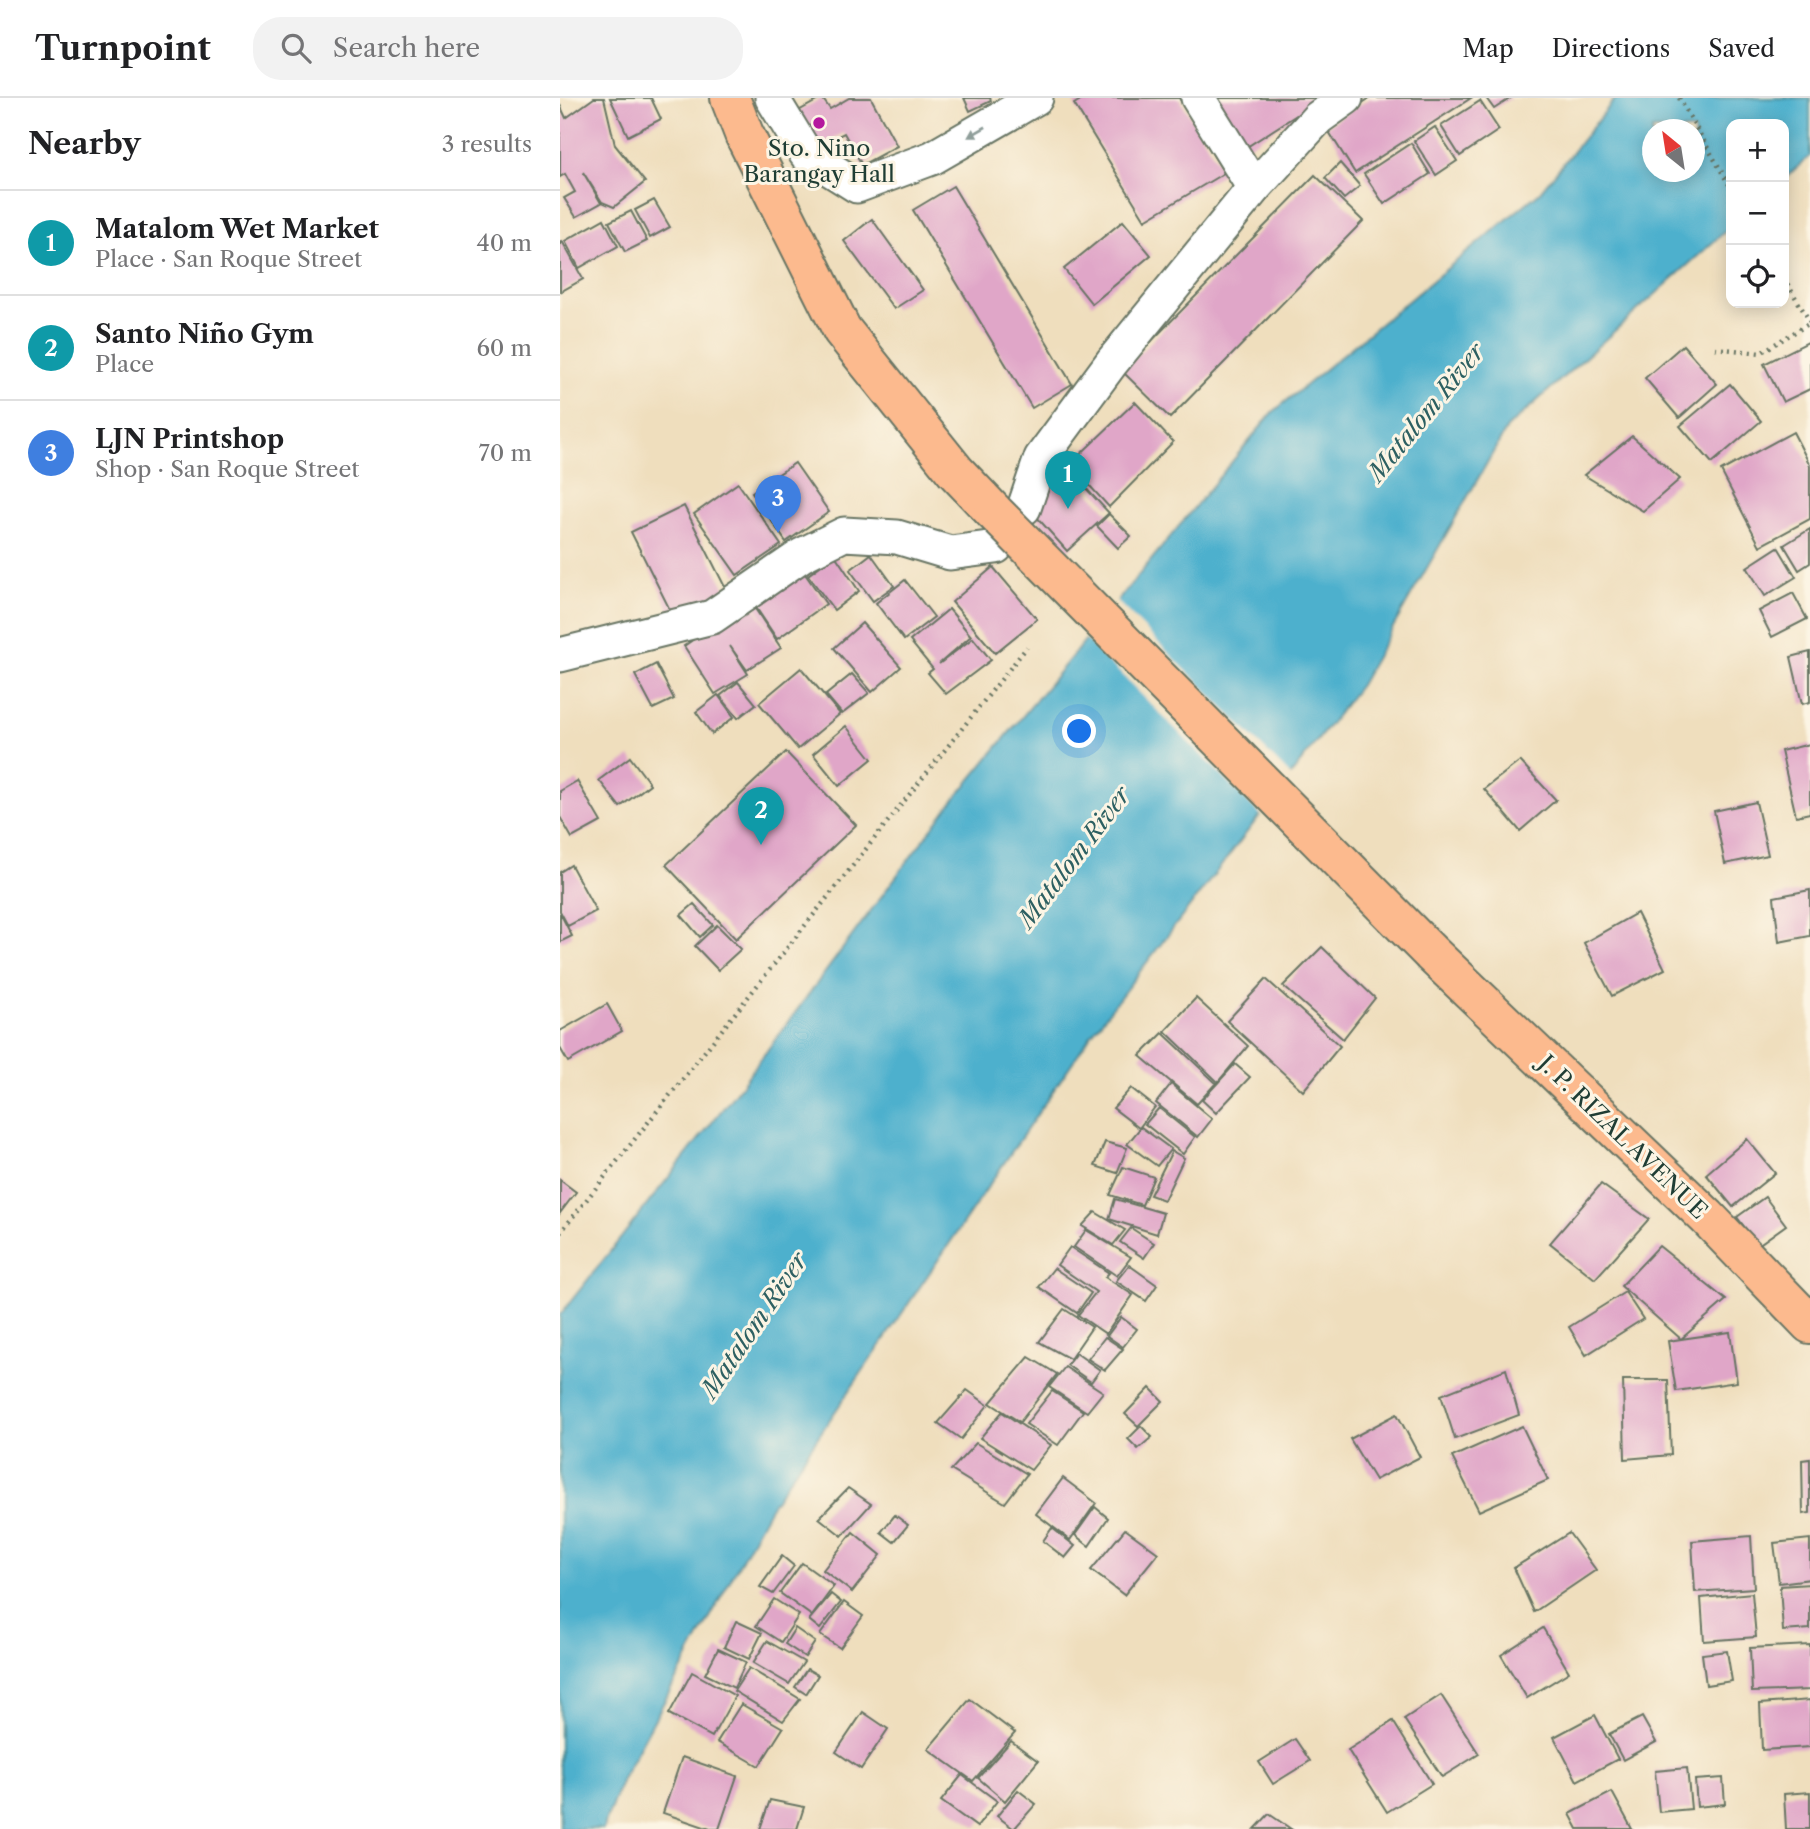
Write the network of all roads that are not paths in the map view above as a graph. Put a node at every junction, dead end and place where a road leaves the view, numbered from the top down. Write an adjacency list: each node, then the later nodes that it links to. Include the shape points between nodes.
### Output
1 (730, 98): 7 (main road, J. P. RIZAL AVENUE, via 842,330 955,471)
2 (772, 98): 3 (street, one-way to 2, via 932,158 856,186 806,154)
3 (1036, 98)
4 (1198, 98): 6 (street)
5 (1346, 98): 6 (street, via 1318,118)
6 (1254, 188): 7 (street, via 1112,362 1041,458)
7 (1004, 522): 8 (street, via 950,553 897,537 844,534 802,555 712,617); 9 (main road, J. P. RIZAL AVENUE, bridge, via 1432,954 1707,1217)
8 (560, 655)
9 (1810, 1324)

